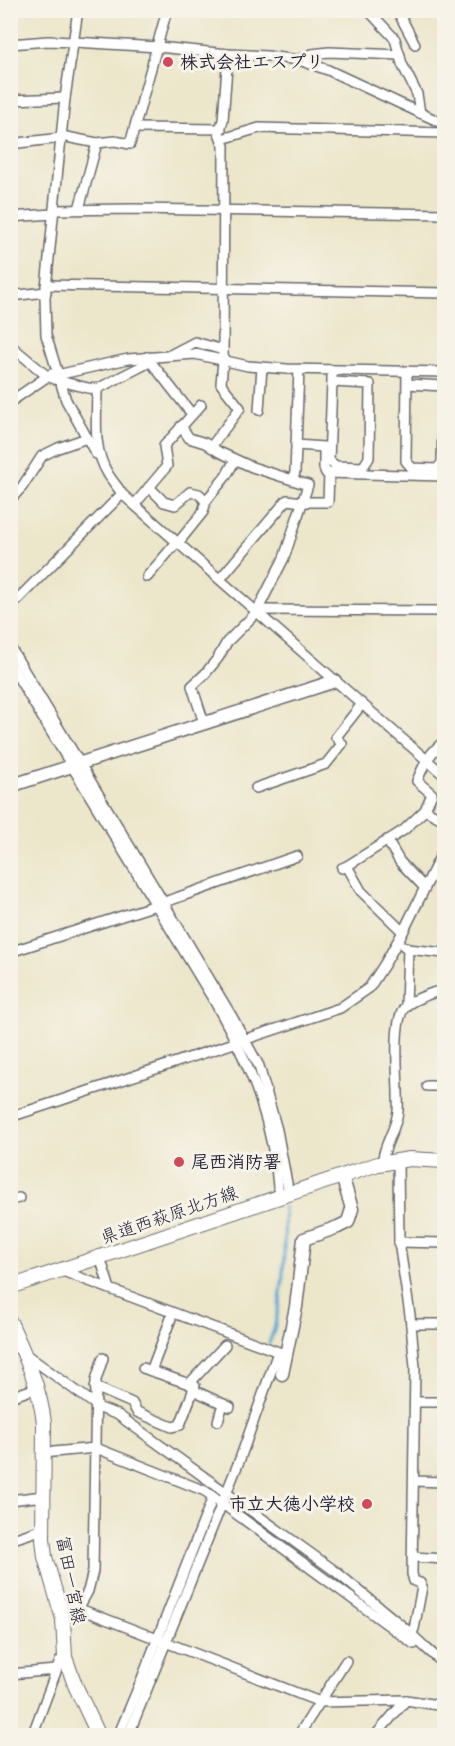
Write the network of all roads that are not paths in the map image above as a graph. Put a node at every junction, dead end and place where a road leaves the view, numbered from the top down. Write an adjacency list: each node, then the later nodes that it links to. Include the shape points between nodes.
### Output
1 (78, 10): 8 (street)
2 (167, 10): 11 (street)
3 (383, 10): 6 (street)
4 (442, 10): 7 (street)
5 (400, 11): 10 (street)
6 (371, 13): 13 (street, via 395,39)
7 (444, 28)
8 (74, 42): 9 (street); 11 (street); 15 (street)
9 (10, 44)
10 (415, 44)
11 (158, 47): 12 (street); 19 (street)
12 (228, 54): 14 (street); 20 (street)
13 (400, 55): 14 (street, via 329,52); 17 (street, via 417,94)
14 (299, 60): 17 (street)
15 (65, 98): 16 (street); 22 (street)
16 (10, 100)
17 (420, 113): 18 (street)
18 (444, 124)
19 (136, 128): 20 (street); 24 (street, via 130,144)
20 (221, 129): 23 (street)
21 (444, 133): 23 (street, via 259,128)
22 (61, 137): 24 (street); 25 (street); 28 (street)
23 (222, 140): 27 (street)
24 (97, 143): 26 (street)
25 (10, 144)
26 (79, 209): 27 (street); 28 (street)
27 (225, 211): 29 (street); 32 (street)
28 (54, 212): 30 (street); 31 (street)
29 (444, 214)
30 (10, 218)
31 (46, 288): 32 (street); 34 (street); 45 (street, via 46,335)
32 (223, 288): 33 (street); 36 (street)
33 (444, 293)
34 (10, 296)
35 (10, 345): 46 (street)
36 (223, 350): 37 (street, via 195,342); 39 (street)
37 (169, 356): 38 (street); 39 (street, via 195,354)
38 (147, 357): 45 (street); 49 (street, via 146,364); 53 (street)
39 (223, 360): 40 (street); 57 (street, via 220,384 240,408)
40 (262, 367): 41 (street); 52 (street)
41 (298, 370): 42 (street); 56 (street)
42 (332, 370): 43 (street); 47 (street)
43 (407, 371): 44 (street); 48 (street)
44 (444, 372)
45 (58, 375): 46 (street); 49 (street); 55 (street, via 66,400)
46 (47, 376): 50 (street)
47 (332, 382): 47 (street, via 329,461 336,466 363,467 369,458 370,384)
48 (407, 384): 48 (street, via 406,461 411,468 437,469 442,463 444,386)
49 (97, 389): 59 (street, via 96,435)
50 (10, 402)
51 (201, 405): 53 (street)
52 (259, 410)
53 (191, 414): 54 (street)
54 (181, 426): 57 (street, via 189,438); 63 (street, via 164,446 167,466)
55 (87, 438): 59 (street); 65 (street, via 42,456)
56 (296, 445): 60 (street, via 324,447 324,468); 62 (street)
57 (211, 447): 58 (street)
58 (235, 460): 62 (street); 66 (street)
59 (107, 473): 64 (street)
60 (329, 473): 61 (street); 67 (street, via 328,502)
61 (444, 476)
62 (293, 480): 67 (street, via 308,485)
63 (149, 487): 66 (street, via 164,502 175,505 190,492); 68 (street)
64 (122, 494): 68 (street); 72 (street)
65 (10, 500)
66 (206, 501): 69 (street, via 203,512)
67 (302, 502): 71 (street, via 287,500); 73 (street, via 284,558)
68 (135, 504): 69 (street)
69 (178, 542): 70 (street); 71 (street)
70 (147, 577)
71 (220, 579): 73 (street)
72 (10, 607)
73 (257, 611): 74 (street); 77 (street); 79 (street, via 192,686)
74 (444, 611)
75 (10, 647): 82 (street)
76 (10, 664): 82 (street)
77 (335, 681): 78 (street); 79 (street)
78 (362, 704): 81 (street); 85 (street, via 336,737 342,744 326,764)
79 (204, 723): 82 (street)
80 (444, 742): 81 (street)
81 (426, 760): 83 (street); 86 (street, via 417,781 432,794)
82 (76, 765): 84 (street); 92 (street)
83 (444, 774)
84 (10, 786)
85 (256, 788)
86 (425, 810): 87 (street); 88 (street)
87 (444, 820)
88 (387, 840): 91 (street, via 400,862); 93 (street, via 345,867 361,891)
89 (444, 849): 91 (street)
90 (297, 856): 92 (street)
91 (425, 888): 93 (street)
92 (159, 903): 96 (street); 100 (street)
93 (403, 932): 94 (street)
94 (398, 941): 95 (street); 100 (street, via 369,988 355,999 340,1008)
95 (408, 949): 97 (street); 99 (street)
96 (10, 952)
97 (444, 953)
98 (444, 989): 99 (street)
99 (406, 1005): 106 (street, via 397,1032 397,1122 383,1150)
100 (240, 1041): 103 (street); 108 (street, via 259,1066 266,1088 277,1130)
101 (427, 1086): 102 (street)
102 (444, 1086)
103 (10, 1117)
104 (398, 1161): 105 (main road, 県道西萩原北方線); 106 (main road, 県道西萩原北方線); 109 (street)
105 (444, 1161)
106 (382, 1164): 107 (main road, 県道西萩原北方線)
107 (342, 1176): 108 (main road, 県道西萩原北方線); 122 (street, via 352,1209 348,1222 304,1239 296,1307)
108 (284, 1195): 111 (main road, 県道西萩原北方線)
109 (399, 1242): 110 (street); 117 (street)
110 (444, 1244)
111 (100, 1257): 112 (main road, 県道西萩原北方線); 114 (street)
112 (60, 1270): 113 (main road, 県道西萩原北方線); 114 (street)
113 (10, 1287)
114 (110, 1289): 115 (street)
115 (173, 1313): 122 (street); 126 (street, via 147,1370)
116 (10, 1322): 121 (main road, 冨田一宮線)
117 (411, 1324): 118 (street); 129 (street)
118 (444, 1324)
119 (10, 1342): 121 (street)
120 (225, 1345): 126 (street)
121 (23, 1352): 127 (main road, 冨田一宮線); 131 (street)
122 (282, 1354): 124 (street); 137 (street)
123 (103, 1358): 125 (street)
124 (282, 1374)
125 (95, 1387): 126 (street, via 172,1427 180,1425); 131 (street)
126 (191, 1387): 132 (street, via 226,1405)
127 (38, 1388): 128 (street); 134 (main road, 冨田一宮線)
128 (10, 1397)
129 (415, 1402): 130 (street); 135 (street)
130 (444, 1402)
131 (95, 1404): 133 (street); 137 (street, via 118,1415)
132 (218, 1421)
133 (96, 1448): 134 (street); 139 (street); 147 (street, via 93,1571)
134 (44, 1453): 138 (main road, 冨田一宮線)
135 (414, 1481): 136 (street); 144 (street)
136 (444, 1482)
137 (226, 1493): 141 (street); 148 (street, via 335,1572)
138 (44, 1496): 140 (street); 142 (main road, 冨田一宮線)
139 (213, 1497): 141 (street); 149 (street)
140 (10, 1500)
141 (222, 1503): 149 (street); 152 (street)
142 (43, 1529): 143 (street); 146 (main road, 冨田一宮線, via 45,1557)
143 (10, 1540)
144 (413, 1557): 145 (street); 148 (street, via 414,1581 422,1587)
145 (444, 1559)
146 (60, 1605): 147 (street); 150 (main road, 冨田一宮線)
147 (78, 1609): 149 (street)
148 (411, 1634): 152 (street)
149 (161, 1640): 156 (street); 161 (street); 162 (street)
150 (65, 1657): 153 (street); 160 (main road, 冨田一宮線)
151 (346, 1661): 156 (street)
152 (444, 1666)
153 (56, 1670): 154 (street); 159 (street)
154 (10, 1674)
155 (406, 1700): 156 (street); 157 (street); 158 (street)
156 (320, 1702): 163 (street)
157 (444, 1706)
158 (376, 1735)
159 (32, 1736)
160 (99, 1736)
161 (118, 1736)
162 (128, 1736)
163 (298, 1736)

